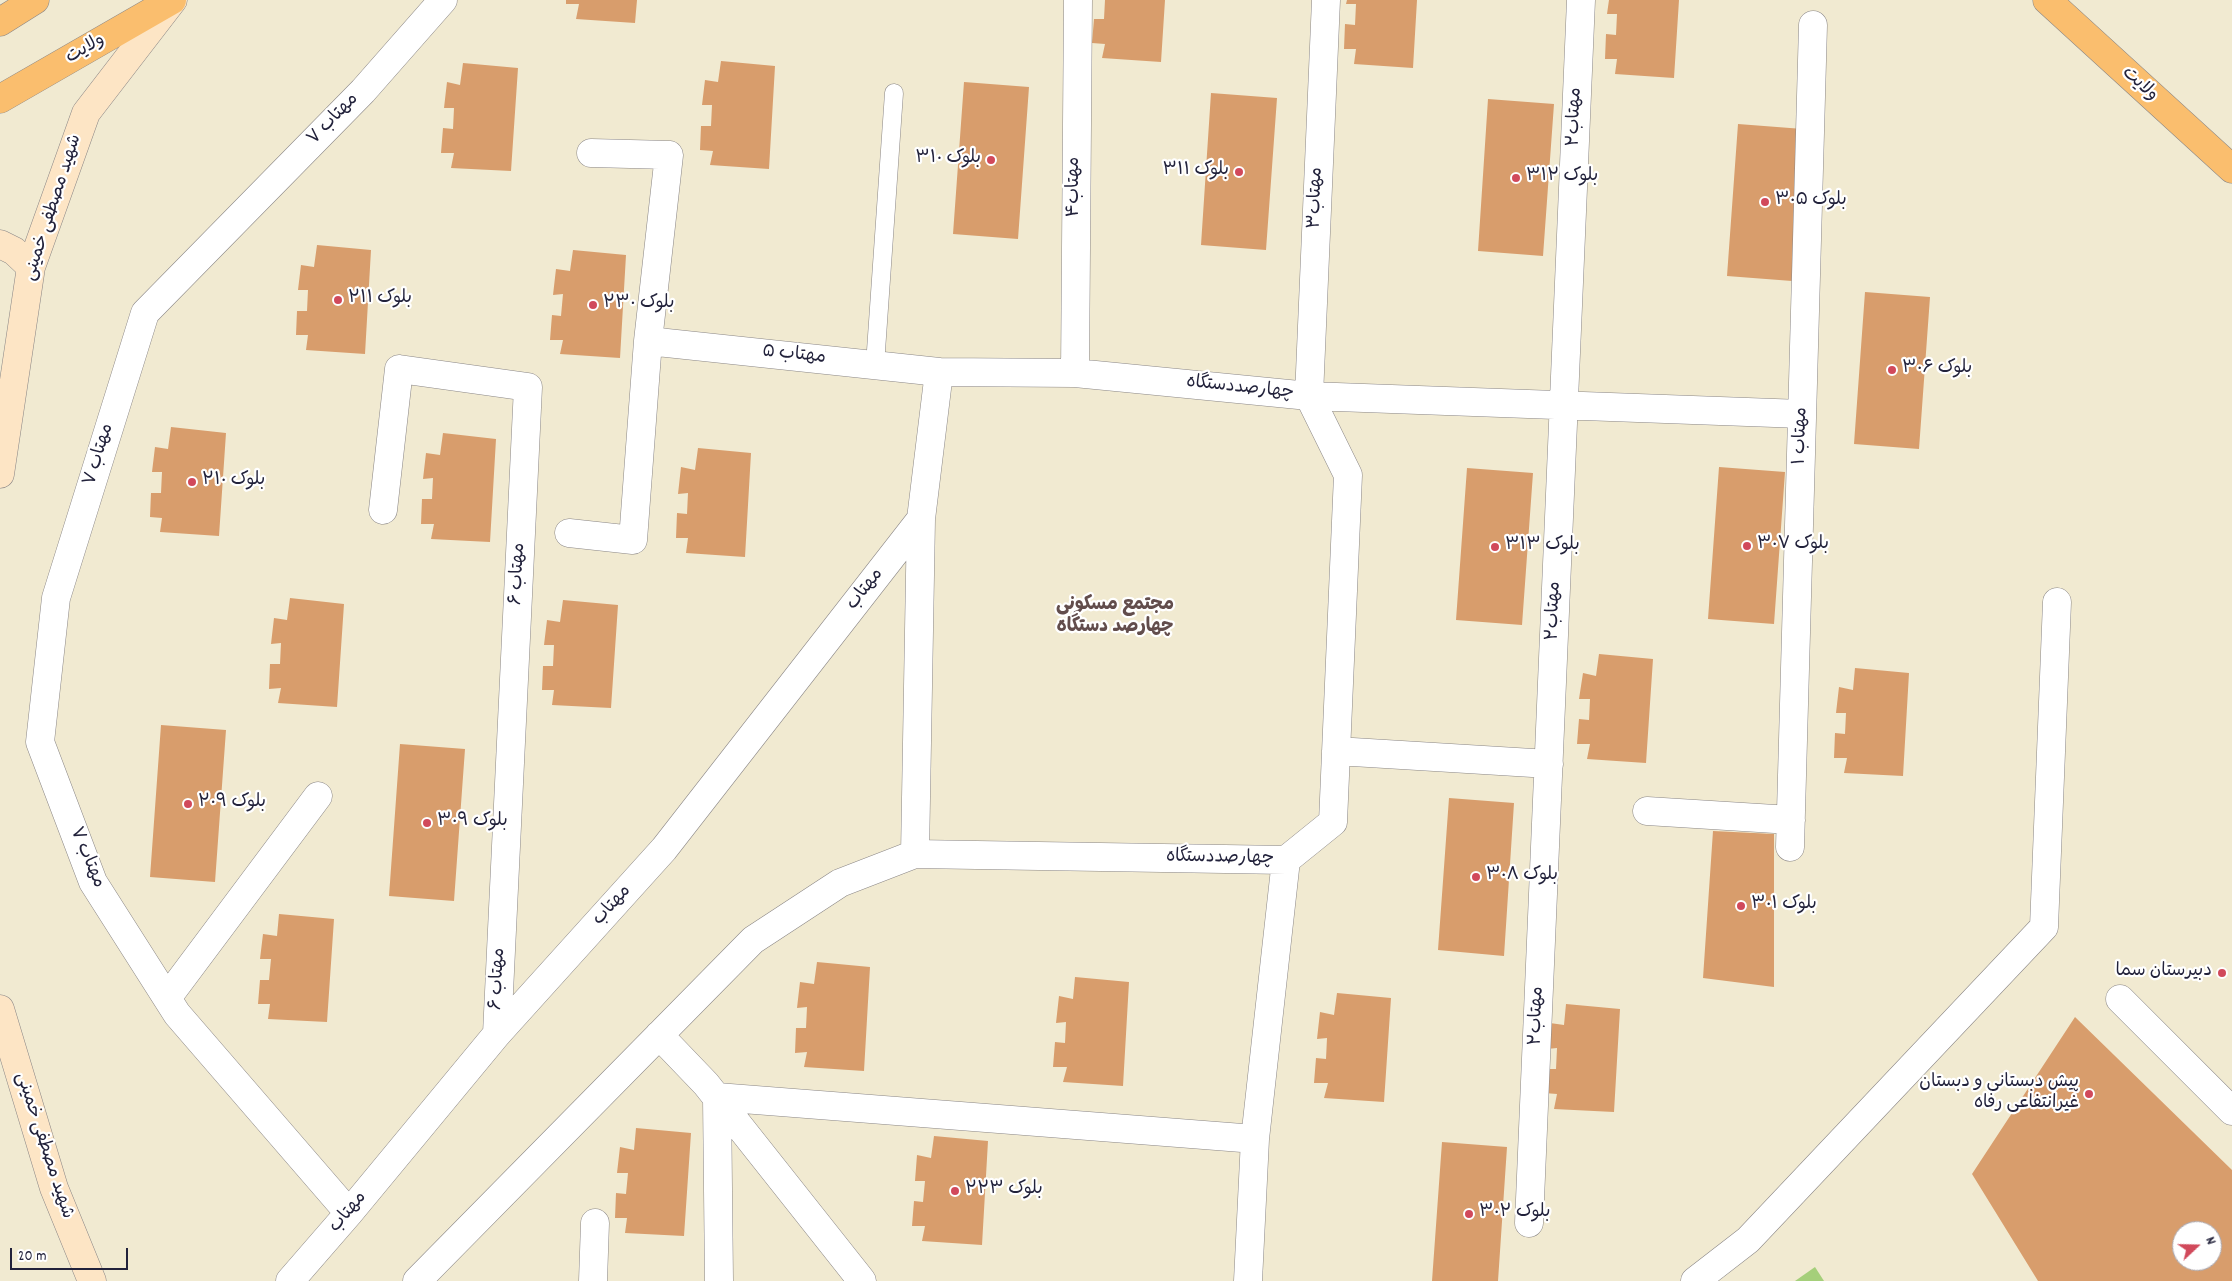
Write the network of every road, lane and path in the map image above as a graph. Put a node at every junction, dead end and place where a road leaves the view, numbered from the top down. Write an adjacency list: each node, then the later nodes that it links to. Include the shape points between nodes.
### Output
1 (35, 0): 8 (main road)
2 (172, 0): 11 (main road, ولایت); 15 (main road, شهید مصطفی خمینی, via 86,113)
3 (443, 0): 36 (street, مهتاب ۷, via 363,91 145,313 56,598 40,742 93,882)
4 (1078, 0): 19 (street, مهتاب۴)
5 (1326, 0): 20 (street, مهتاب۳)
6 (1581, 0): 21 (street, مهتاب۲)
7 (2047, 0): 13 (main road, ولایت)
8 (0, 22)
9 (1813, 26): 22 (street, مهتاب ۱)
10 (894, 93): 17 (lane)
11 (0, 99)
12 (591, 153): 16 (street, via 669,155)
13 (2232, 169)
14 (0, 244): 15 (main road, via 14,251)
15 (31, 267): 23 (main road, شهید مصطفی خمینی)
16 (648, 341): 17 (street, مهتاب ۵); 26 (street, via 633,540)
17 (875, 365): 18 (street, مهتاب ۵)
18 (939, 372): 19 (street, چهارصددستگاه); 25 (street)
19 (1075, 373): 20 (street, چهارصددستگاه)
20 (1309, 396): 21 (street); 28 (street, چهارصددستگاه, via 1348,475)
21 (1564, 406): 22 (street); 29 (street, مهتاب۲)
22 (1802, 414): 32 (street, مهتاب ۱)
23 (0, 474)
24 (383, 510): 39 (street, مهتاب ۶, via 399,369 528,387)
25 (921, 519): 34 (street); 39 (street, مهتاب, via 664,848)
26 (569, 533)
27 (2057, 602): 54 (street, via 2044,927 1748,1240)
28 (1336, 751): 29 (street); 35 (street, چهارصددستگاه, via 1333,822)
29 (1549, 764): 46 (street, مهتاب۲)
30 (318, 796): 36 (street)
31 (1647, 811): 32 (street)
32 (1791, 820): 33 (street, مهتاب ۱)
33 (1790, 847)
34 (915, 854): 35 (street, چهارصددستگاه); 40 (street, via 840,884 753,940)
35 (1286, 860): 43 (street)
36 (167, 998): 44 (street, مهتاب ۷, via 177,1014)
37 (2120, 999): 42 (street)
38 (0, 1010): 47 (main road, شهید مصطفی خمینی, via 54,1188)
39 (496, 1034): 44 (street, مهتاب)
40 (659, 1035): 41 (street); 49 (street)
41 (717, 1097): 43 (street); 51 (street); 52 (street)
42 (2232, 1111)
43 (1255, 1139): 53 (street)
44 (349, 1213): 48 (street, مهتاب)
45 (595, 1223): 50 (street)
46 (1529, 1223)
47 (92, 1281)
48 (290, 1281)
49 (417, 1281)
50 (593, 1281)
51 (719, 1281)
52 (862, 1281)
53 (1248, 1281)
54 (1695, 1281)

